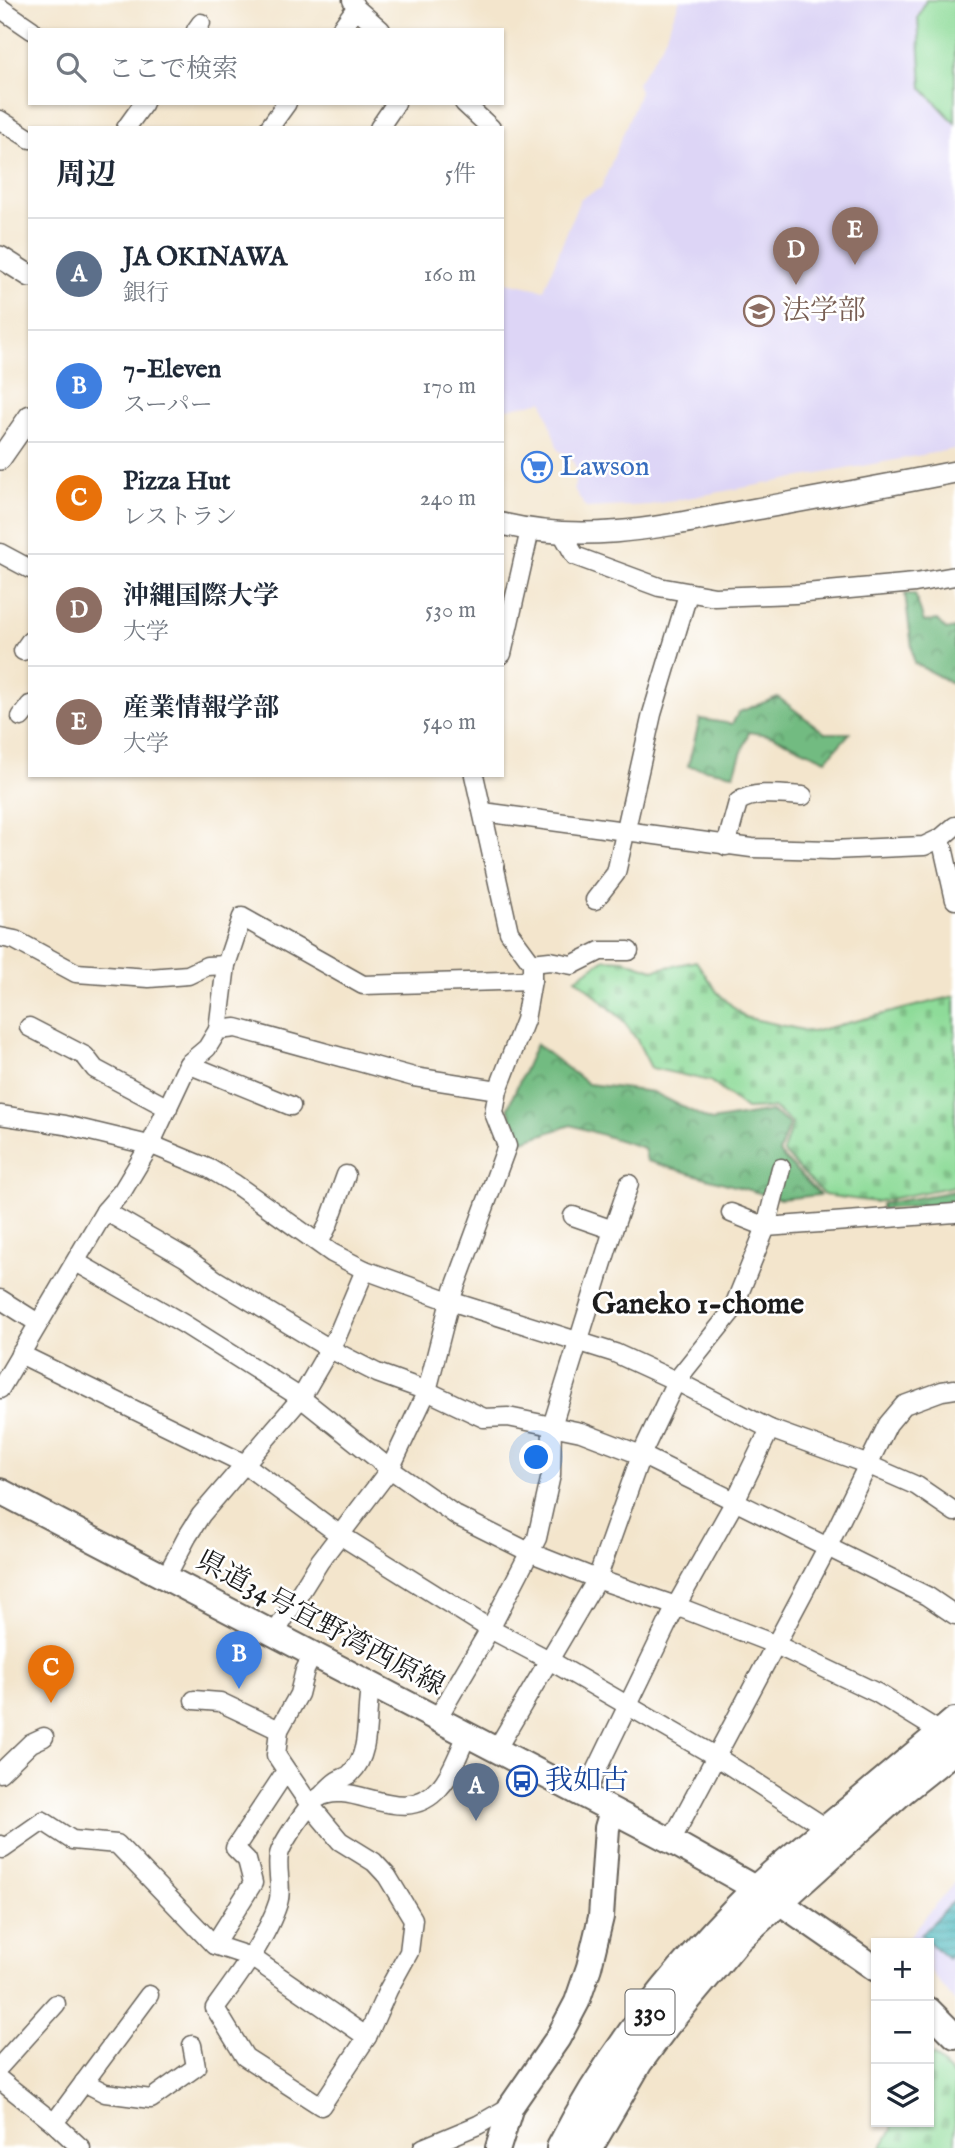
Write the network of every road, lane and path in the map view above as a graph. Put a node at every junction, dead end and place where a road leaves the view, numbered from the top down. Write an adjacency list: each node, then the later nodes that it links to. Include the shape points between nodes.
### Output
1 (354, 4): 4 (street); 5 (street)
2 (0, 8): 3 (street)
3 (29, 28)
4 (341, 28)
5 (379, 28)
6 (141, 105): 11 (street)
7 (286, 105): 12 (street)
8 (395, 105): 13 (street)
9 (466, 105): 14 (street)
10 (0, 120): 15 (street)
11 (128, 126)
12 (270, 126)
13 (380, 126)
14 (489, 126)
15 (28, 138)
16 (0, 257): 17 (street)
17 (28, 275)
18 (28, 418): 19 (street)
19 (0, 458)
20 (955, 472): 23 (street, via 613,534)
21 (504, 524): 22 (street)
22 (530, 530): 23 (street); 28 (street)
23 (562, 533): 27 (street, via 575,556)
24 (0, 553): 25 (street)
25 (28, 568)
26 (955, 576): 27 (street, via 795,594)
27 (688, 594): 32 (street)
28 (504, 645)
29 (474, 777): 31 (street)
30 (803, 796): 34 (street, via 773,795 738,802)
31 (483, 811): 32 (street); 40 (street, via 509,932)
32 (624, 831): 34 (street); 35 (street, via 616,873)
33 (948, 832): 34 (street, via 924,846 832,850); 36 (street)
34 (726, 846)
35 (595, 900)
36 (955, 900)
37 (0, 937): 39 (street, via 15,940 76,973 149,978 188,975 207,965)
38 (629, 951): 40 (street, via 600,951 572,965 550,961)
39 (226, 965): 40 (street, via 242,917 363,985); 42 (street)
40 (532, 972): 44 (street, via 525,1020)
41 (29, 1027): 46 (street)
42 (218, 1030): 43 (street, via 207,1048); 44 (street, via 236,1028 414,1077)
43 (188, 1064): 45 (street); 46 (street)
44 (498, 1090): 62 (street, via 494,1113 507,1146)
45 (291, 1106)
46 (168, 1108): 48 (street)
47 (0, 1115): 48 (street)
48 (150, 1145): 52 (street); 58 (street, via 209,1169)
49 (781, 1168): 56 (street)
50 (346, 1175): 58 (street)
51 (629, 1184): 57 (street)
52 (105, 1211): 59 (street); 65 (street)
53 (731, 1213): 56 (street)
54 (955, 1213): 56 (street)
55 (573, 1216): 57 (street)
56 (766, 1227): 67 (street, via 732,1311)
57 (612, 1230): 64 (street)
58 (319, 1243): 60 (street)
59 (76, 1262): 63 (street); 71 (street)
60 (365, 1270): 62 (street); 65 (street)
61 (0, 1299): 63 (street)
62 (450, 1301): 64 (street); 70 (street)
63 (38, 1323): 66 (street)
64 (580, 1342): 67 (street); 72 (street)
65 (330, 1349): 70 (street); 71 (street)
66 (20, 1354): 68 (street); 75 (street)
67 (677, 1381): 73 (street); 74 (street)
68 (0, 1389)
69 (955, 1389): 76 (street, via 904,1405 888,1424)
70 (427, 1391): 72 (street, via 484,1418 509,1417); 77 (street)
71 (301, 1398): 75 (street); 77 (street)
72 (552, 1426): 74 (street); 83 (street, via 546,1504)
73 (770, 1429): 76 (street); 79 (street)
74 (641, 1455): 79 (street); 85 (street)
75 (243, 1464): 81 (street); 84 (street, via 201,1515)
76 (869, 1465): 80 (street, via 917,1486); 82 (street)
77 (390, 1468): 81 (street); 83 (street, via 457,1516)
78 (0, 1491): 84 (main road, 県道34号宜野湾西原線)
79 (734, 1503): 82 (street); 86 (street)
80 (955, 1512)
81 (340, 1535): 88 (street); 89 (street)
82 (827, 1548): 87 (street, via 927,1595); 90 (street)
83 (529, 1552): 85 (street); 88 (street)
84 (166, 1577): 89 (main road, 県道34号宜野湾西原線)
85 (597, 1579): 86 (street); 92 (street)
86 (676, 1606): 90 (street); 95 (street)
87 (955, 1615)
88 (490, 1629): 92 (street); 96 (street)
89 (275, 1633): 91 (main road, 県道34号宜野湾西原線)
90 (774, 1644): 98 (street); 102 (street)
91 (313, 1654): 93 (main road, 県道34号宜野湾西原線); 97 (street, via 299,1694)
92 (549, 1660): 95 (street); 101 (street)
93 (371, 1684): 96 (main road, 県道34号宜野湾西原線); 106 (street, via 363,1753 352,1773)
94 (194, 1700): 97 (street, via 220,1702)
95 (628, 1706): 102 (street); 105 (street)
96 (437, 1720): 99 (main road, 県道34号宜野湾西原線)
97 (279, 1730): 103 (street, via 276,1755)
98 (951, 1734): 108 (highway, 330); 111 (highway, 330, via 901,1791)
99 (467, 1735): 101 (main road, 県道34号宜野湾西原線); 106 (street, via 440,1787 425,1799 396,1806 329,1794)
100 (44, 1737): 104 (street)
101 (496, 1750): 105 (main road, 県道34号宜野湾西原線)
102 (715, 1756): 108 (street); 109 (street)
103 (286, 1772): 106 (street); 112 (street, via 235,1848 247,1860 253,1883)
104 (0, 1773)
105 (584, 1796): 107 (main road, 県道34号宜野湾西原線)
106 (314, 1801): 113 (street, via 279,1853 279,1901); 119 (street, via 340,1841 387,1876 413,1919 409,1952)
107 (612, 1811): 109 (main road, 県道34号宜野湾西原線); 124 (main road, via 601,1917 589,1967 558,2038)
108 (828, 1829): 111 (highway, 330)
109 (671, 1841): 111 (main road, 県道34号宜野湾西原線)
110 (0, 1845): 112 (street, via 3,1849 43,1821 72,1840 117,1844)
111 (767, 1895): 114 (main road, 県道34号宜野湾西原線); 129 (highway, 330, via 673,1982 584,2105); 130 (highway, 330, via 638,2062)
112 (214, 1945): 113 (street)
113 (251, 1957): 119 (street); 119 (street, via 215,2008 245,2057 321,2106)
114 (871, 1966)
115 (149, 1995): 123 (street)
116 (56, 2004): 121 (street)
117 (934, 2015): 118 (main road)
118 (955, 2036)
119 (367, 2037)
120 (192, 2045): 123 (street, via 196,2067 151,2099 105,2093)
121 (0, 2066)
122 (0, 2080): 125 (street)
123 (84, 2082): 125 (street)
124 (511, 2106): 127 (street); 128 (main road)
125 (54, 2123): 126 (street)
126 (81, 2148)
127 (423, 2148)
128 (498, 2148)
129 (561, 2148)
130 (588, 2148)

